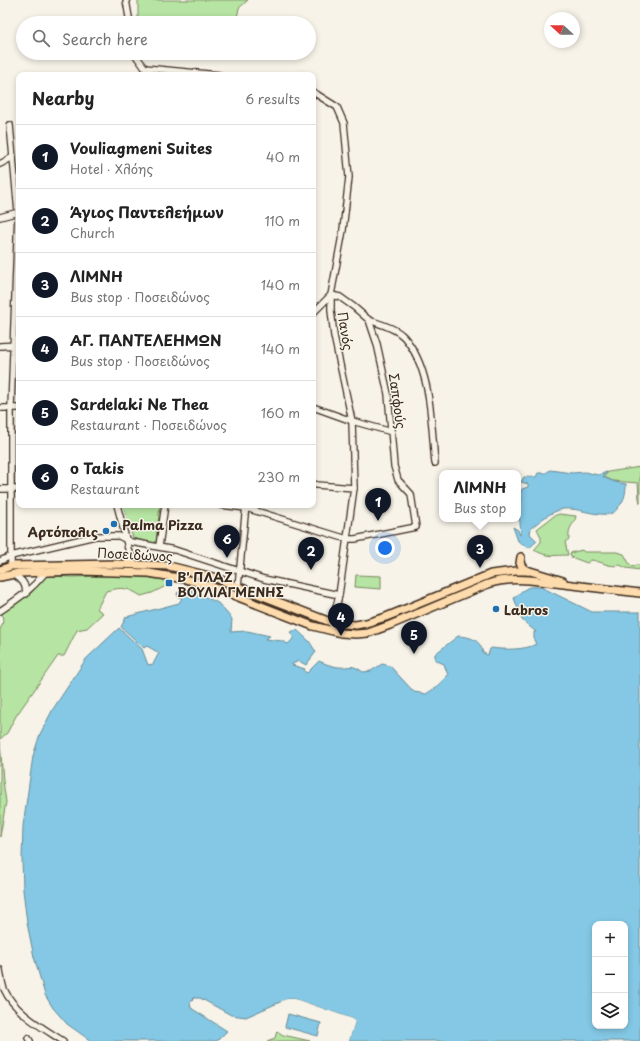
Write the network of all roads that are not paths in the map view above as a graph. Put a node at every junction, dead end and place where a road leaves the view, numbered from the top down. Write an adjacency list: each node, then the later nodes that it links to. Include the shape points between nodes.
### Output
1 (126, 0): 2 (street)
2 (129, 16)
3 (139, 60): 4 (street)
4 (145, 68): 5 (street); 6 (street)
5 (144, 72)
6 (187, 72)
7 (316, 94): 14 (street, Πανός, via 337,107 344,123 349,177 343,230)
8 (10, 125): 9 (street)
9 (15, 156): 10 (street); 11 (street)
10 (0, 164)
11 (16, 170)
12 (16, 213): 13 (street)
13 (0, 217)
14 (331, 295): 15 (street); 16 (street, via 340,297); 23 (street, Πανός, via 334,336)
15 (316, 310)
16 (369, 320): 24 (street, Σαπφούς, via 388,394); 25 (street, via 394,329 404,336 417,357 426,383)
17 (16, 345): 18 (street); 20 (street)
18 (0, 346)
19 (0, 408): 20 (street)
20 (11, 408): 21 (street); 29 (street)
21 (16, 408)
22 (316, 408): 23 (street)
23 (352, 420): 24 (street); 28 (street, Πανός)
24 (392, 432): 37 (street, Σαπφούς, via 394,466 398,480 411,494 416,527)
25 (435, 463)
26 (316, 485): 28 (street)
27 (0, 488): 29 (street)
28 (354, 488): 37 (street, Πανός)
29 (12, 489): 30 (street); 39 (street)
30 (16, 489)
31 (118, 508): 36 (street)
32 (122, 508): 36 (street)
33 (165, 508): 38 (street)
34 (246, 508): 46 (street)
35 (249, 508): 37 (street)
36 (126, 538): 38 (street); 39 (street, via 95,536); 42 (street, via 129,552)
37 (347, 539): 55 (street)
38 (159, 546): 46 (street)
39 (11, 556): 41 (street); 44 (street)
40 (521, 557): 45 (main road, via 520,563)
41 (0, 561)
42 (127, 568): 44 (main road, Ποσειδώνος); 48 (main road, Ποσειδώνος); 52 (main road, Ποσειδώνος, via 175,568 213,577); 58 (main road, Ποσειδώνος, via 197,582)
43 (0, 570): 44 (main road, Ποσειδώνος)
44 (12, 570): 48 (main road, Ποσειδώνος); 49 (main road, Ποσειδώνος); 53 (street, via 23,582)
45 (530, 571): 47 (main road, Ποσειδώνος); 51 (main road, Ποσειδώνος)
46 (239, 572): 52 (street); 55 (street)
47 (507, 572): 50 (main road); 57 (main road, Ποσειδώνος, via 485,576 376,621 356,625)
48 (45, 573): 53 (street)
49 (0, 577)
50 (506, 580): 51 (main road, Ποσειδώνος); 58 (main road, Ποσειδώνος, via 488,584 379,630 356,634)
51 (574, 585): 54 (main road, Ποσειδώνος)
52 (238, 587): 57 (main road, Ποσειδώνος)
53 (26, 594): 56 (street)
54 (640, 594)
55 (339, 595): 57 (street)
56 (0, 611)
57 (333, 623): 58 (street)
58 (331, 631)
59 (0, 970): 60 (street, via 4,989 11,1000 32,1020)
60 (63, 1041)

